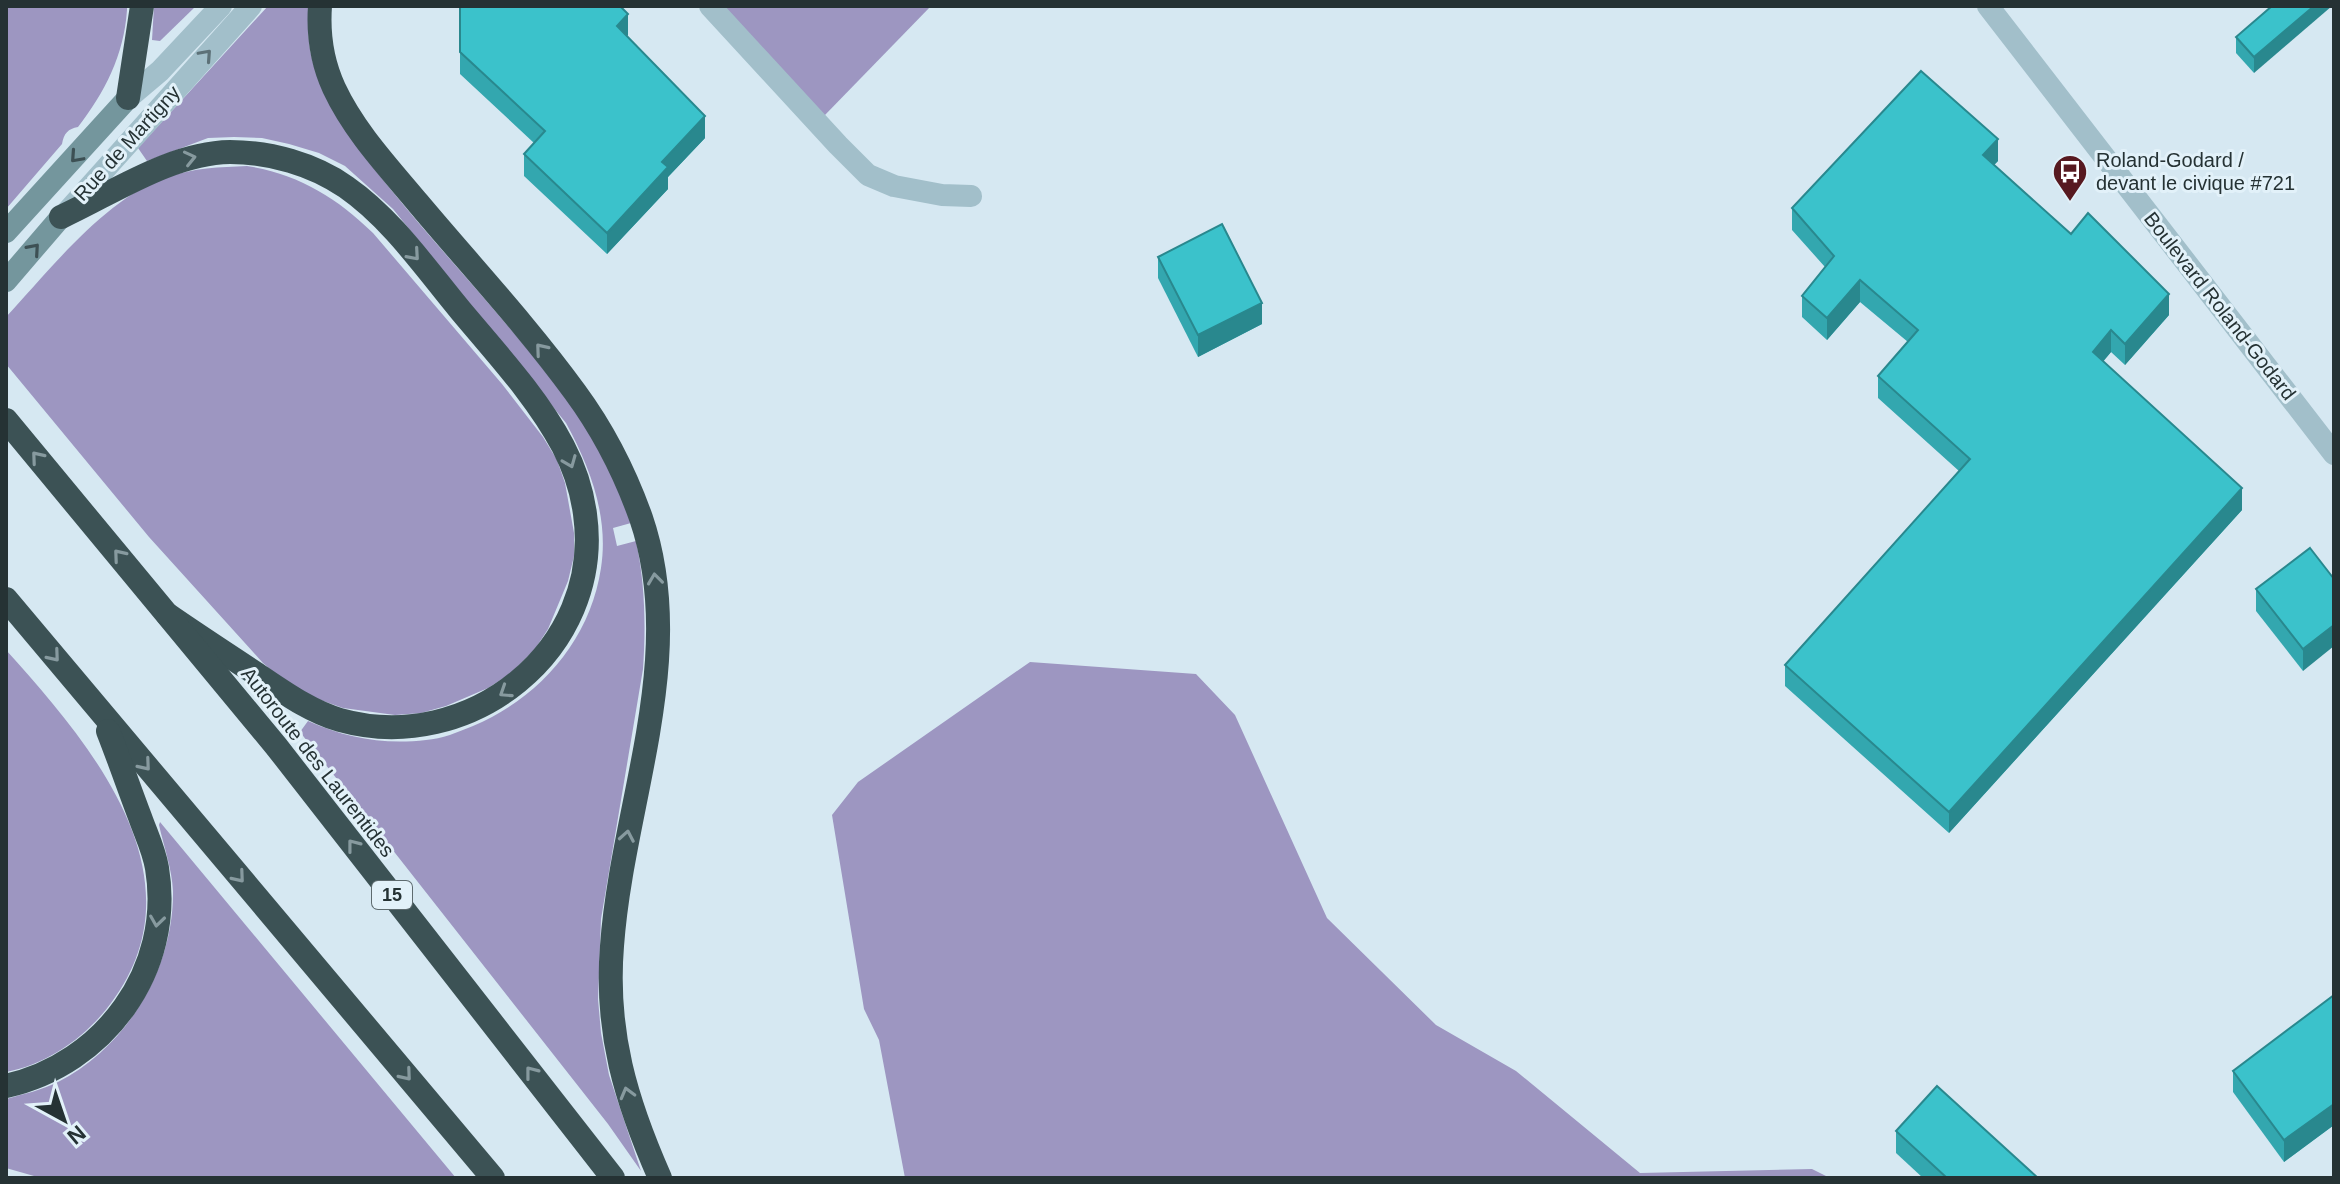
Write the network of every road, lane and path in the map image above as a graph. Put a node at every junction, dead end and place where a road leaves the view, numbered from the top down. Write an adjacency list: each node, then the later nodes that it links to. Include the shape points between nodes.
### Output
1 (142, 6): 7 (highway)
2 (221, 6): 7 (street, Rue de Martigny)
3 (251, 6): 9 (street, Rue de Martigny, one-way to 3)
4 (320, 6): 20 (highway, one-way to 4, via 627,1095 611,1000 615,911 657,655 656,586 644,528 616,458 574,391 347,112 322,51)
5 (710, 6): 8 (street, via 868,175 894,186)
6 (1988, 6): 13 (street, Boulevard Roland-Godard)
7 (128, 98): 10 (main road, Rue de Martigny, one-way to 10)
8 (971, 196)
9 (61, 217): 11 (main road, Rue de Martigny, one-way to 9); 15 (highway, one-way to 15, via 163,167 208,154 265,155 327,175 377,213 509,369 553,428 580,488 586,549 564,626 521,681 454,718 388,728 328,716)
10 (6, 232)
11 (6, 281)
12 (6, 420): 15 (highway, Autoroute des Laurentides / 15, one-way to 12)
13 (2334, 454)
14 (6, 599): 16 (highway, one-way to 16)
15 (168, 615): 19 (highway, Autoroute des Laurentides / 15, one-way to 15)
16 (102, 714): 17 (highway, one-way to 17, via 157,866 159,907 152,948 133,996 100,1038 49,1071); 18 (highway, one-way to 18)
17 (6, 1086)
18 (493, 1178)
19 (613, 1178)
20 (660, 1178)

